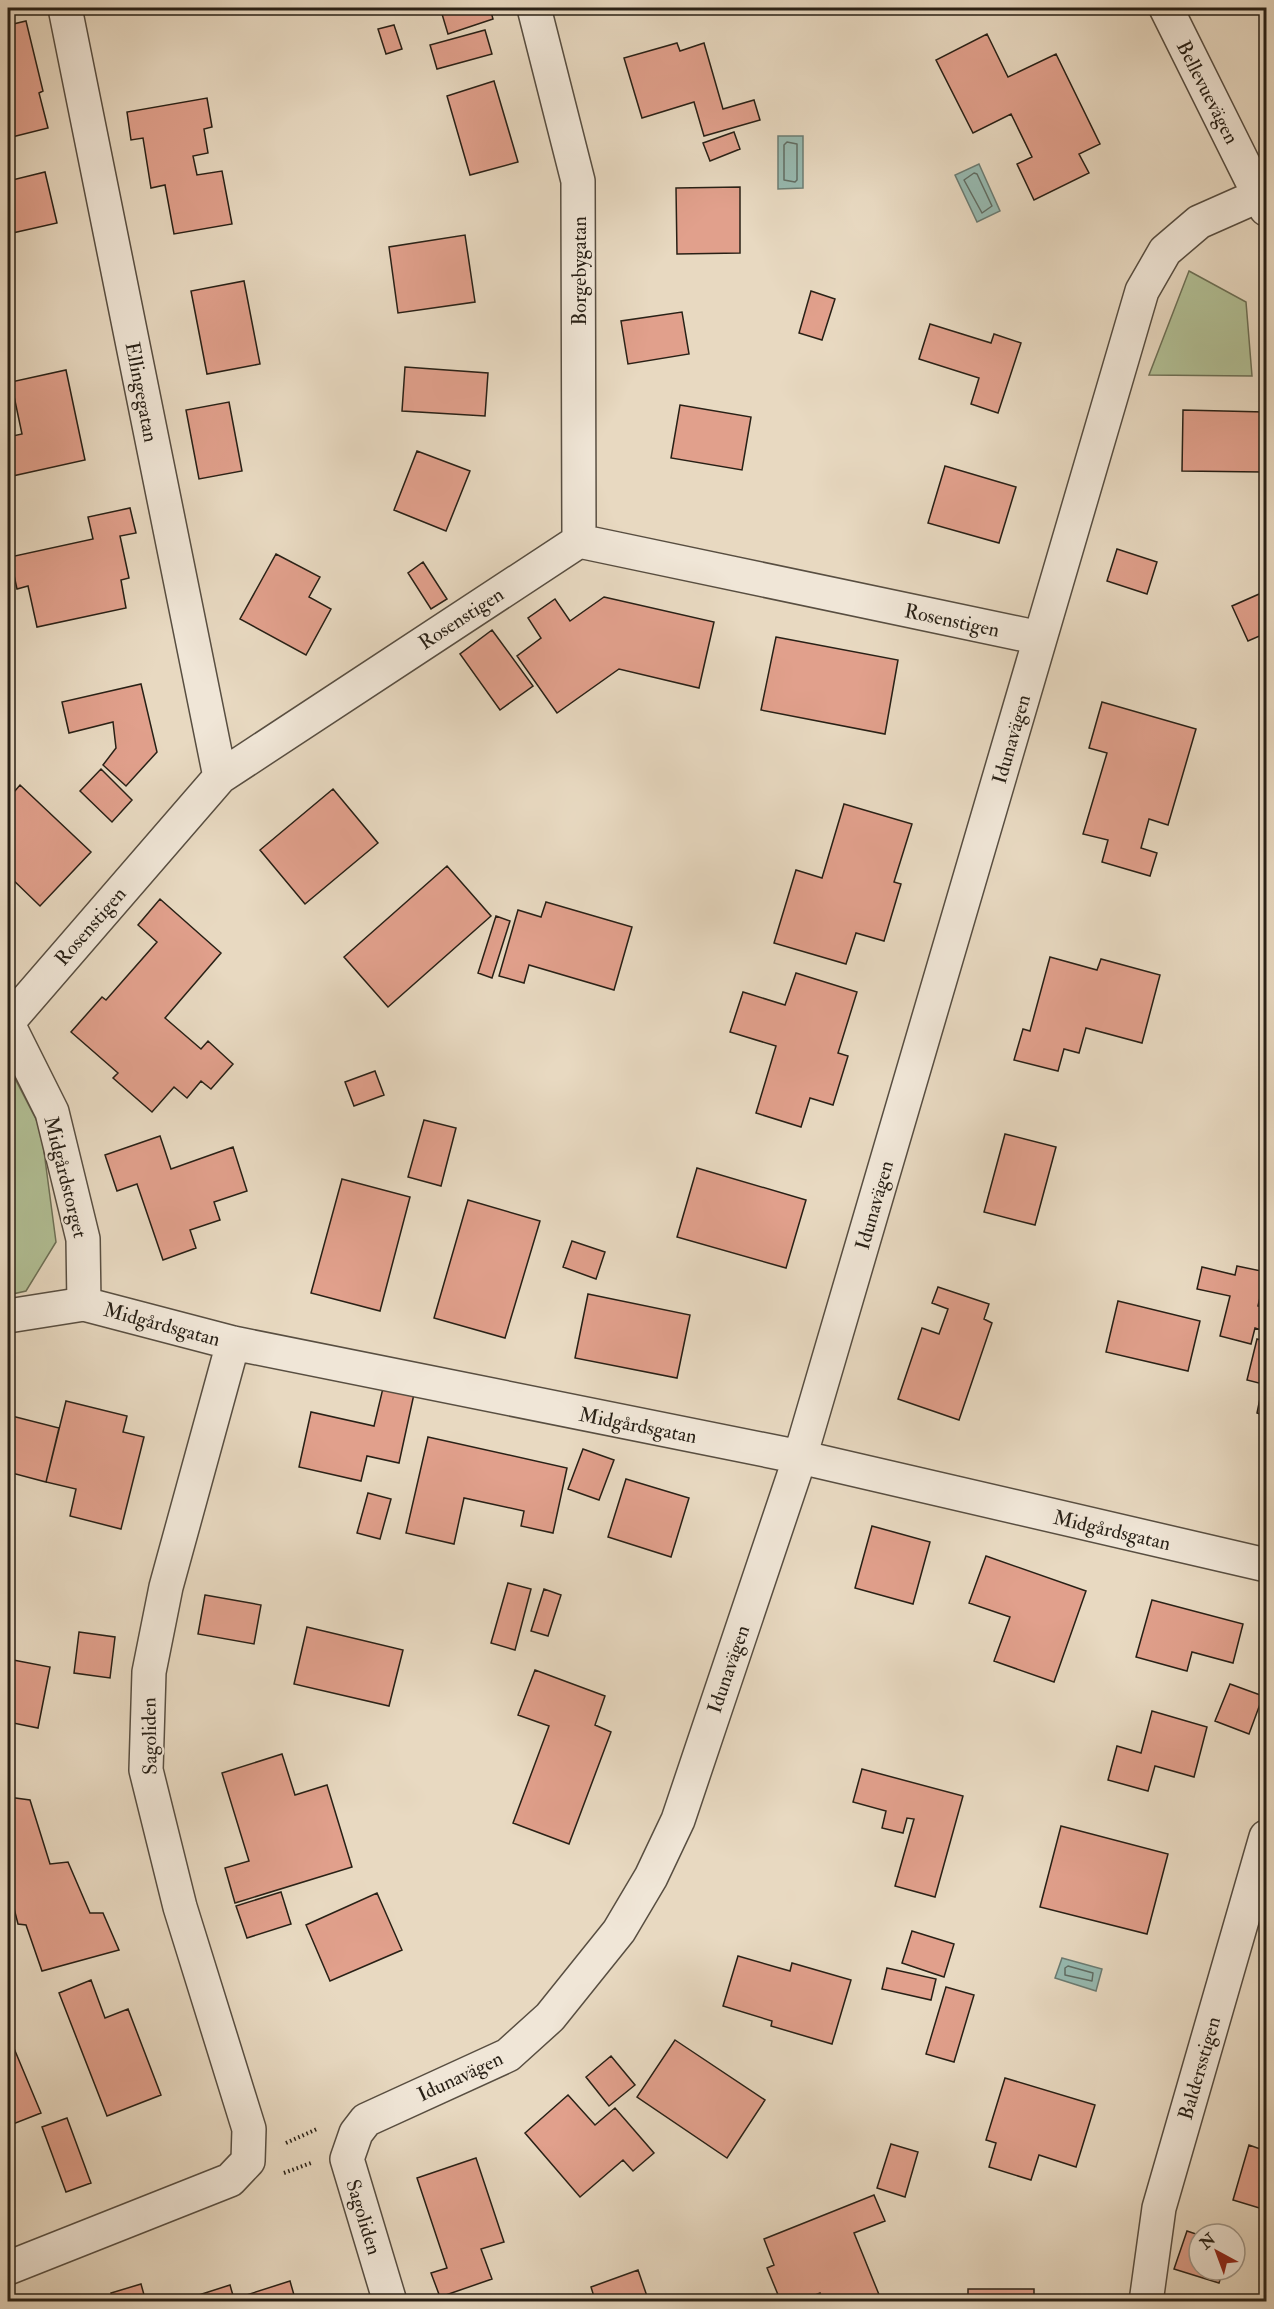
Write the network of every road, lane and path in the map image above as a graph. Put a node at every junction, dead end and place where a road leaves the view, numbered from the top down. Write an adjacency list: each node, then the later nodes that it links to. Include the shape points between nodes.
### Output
1 (64, 8): 7 (street, Ellingegatan)
2 (534, 8): 5 (street, Borgebygatan, via 578,182)
3 (1166, 8): 4 (street, Bellevuevägen)
4 (1263, 202): 6 (street, Idunavägen, via 1199,222 1165,251 1142,291)
5 (579, 541): 6 (street, Rosenstigen); 7 (street, Rosenstigen)
6 (1040, 638): 12 (street, Idunavägen)
7 (219, 777): 8 (street, Rosenstigen)
8 (8, 1023): 9 (street, Midgårdstorget, via 52,1112 83,1239)
9 (84, 1304): 10 (street, Midgårdsgatan); 11 (street, Midgårdsgatan)
10 (8, 1316)
11 (233, 1343): 12 (street, Midgårdsgatan); 16 (street, Sagoliden, via 164,1598 149,1672 146,1770 180,1907 249,2129)
12 (800, 1457): 13 (street, Midgårdsgatan); 15 (street, Idunavägen, via 678,1820 619,1931 550,2017 508,2055 366,2120)
13 (1266, 1565)
14 (1266, 1838): 19 (street, Baldersstigen, via 1160,2208)
15 (351, 2146): 16 (path, via 251,2185); 16 (path, via 321,2127); 18 (street, Sagoliden)
16 (239, 2170): 17 (street)
17 (8, 2268)
18 (390, 2301)
19 (1146, 2301)

